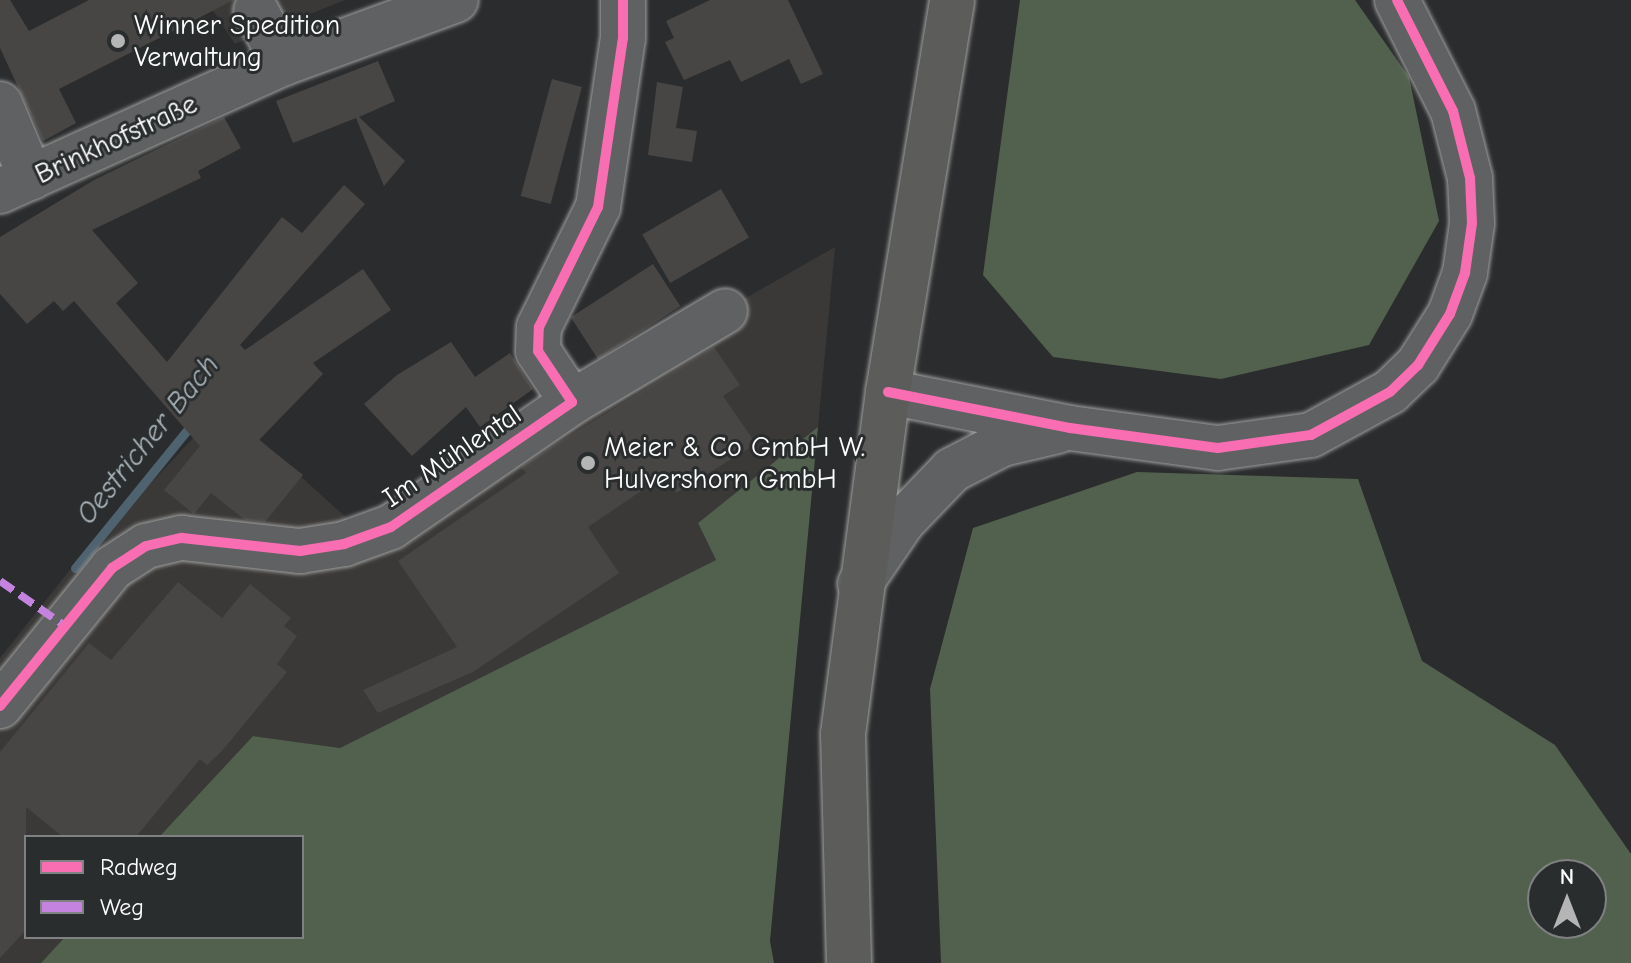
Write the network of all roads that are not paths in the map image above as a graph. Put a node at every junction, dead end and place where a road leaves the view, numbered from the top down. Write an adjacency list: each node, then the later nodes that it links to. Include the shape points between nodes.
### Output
1 (456, 0): 6 (street, Brinkhofstraße)
2 (623, 0): 11 (street, via 623,38 598,207 539,327 538,351)
3 (952, 0): 10 (main road)
4 (1397, 0): 12 (street, via 1453,111 1472,202 1470,247 1459,292 1418,365 1356,415 1286,442 1218,448)
5 (256, 11): 6 (street)
6 (284, 63): 8 (street, Brinkhofstraße)
7 (0, 104): 8 (street)
8 (16, 184)
9 (725, 311): 11 (street, Im Mühlental)
10 (888, 392): 12 (street); 13 (main road)
11 (572, 402): 14 (street, Im Mühlental, via 391,527 344,544 300,551 182,538 146,546 112,568)
12 (1070, 428): 13 (street, via 1002,444 952,470 903,521)
13 (860, 584): 15 (main road, via 843,734)
14 (0, 706)
15 (849, 963)

